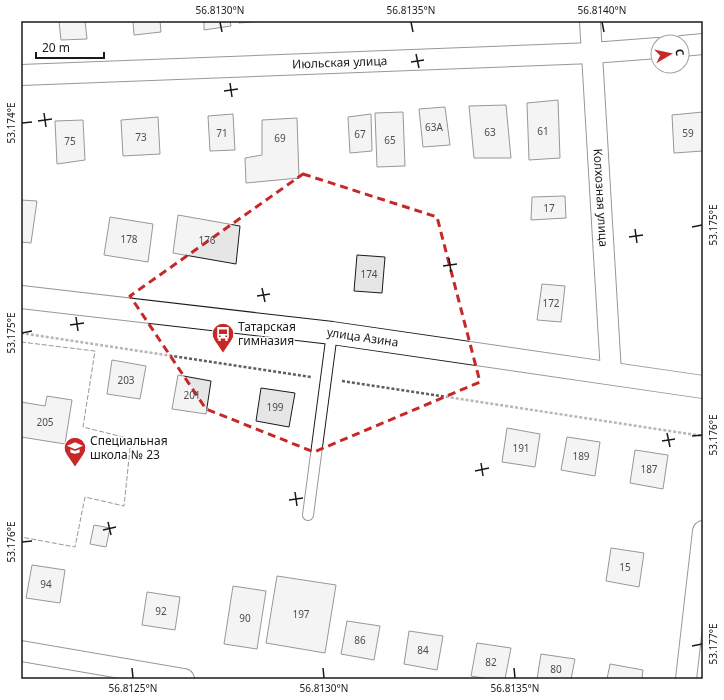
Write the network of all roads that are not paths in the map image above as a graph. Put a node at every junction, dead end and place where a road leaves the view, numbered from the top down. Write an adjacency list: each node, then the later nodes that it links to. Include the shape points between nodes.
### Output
1 (590, 21): 5 (street, Колхозная улица)
2 (703, 44): 3 (street)
3 (690, 45)
4 (650, 48): 5 (street, Июльская улица)
5 (592, 52): 6 (street, Июльская улица); 9 (street, Колхозная улица)
6 (21, 75)
7 (21, 297): 8 (main road, улица Азина)
8 (332, 333): 9 (main road, улица Азина); 11 (lane)
9 (611, 373): 10 (main road, улица Азина)
10 (703, 387)
11 (308, 515)
12 (703, 531): 15 (street)
13 (21, 651): 14 (street)
14 (184, 679)
15 (686, 679)

